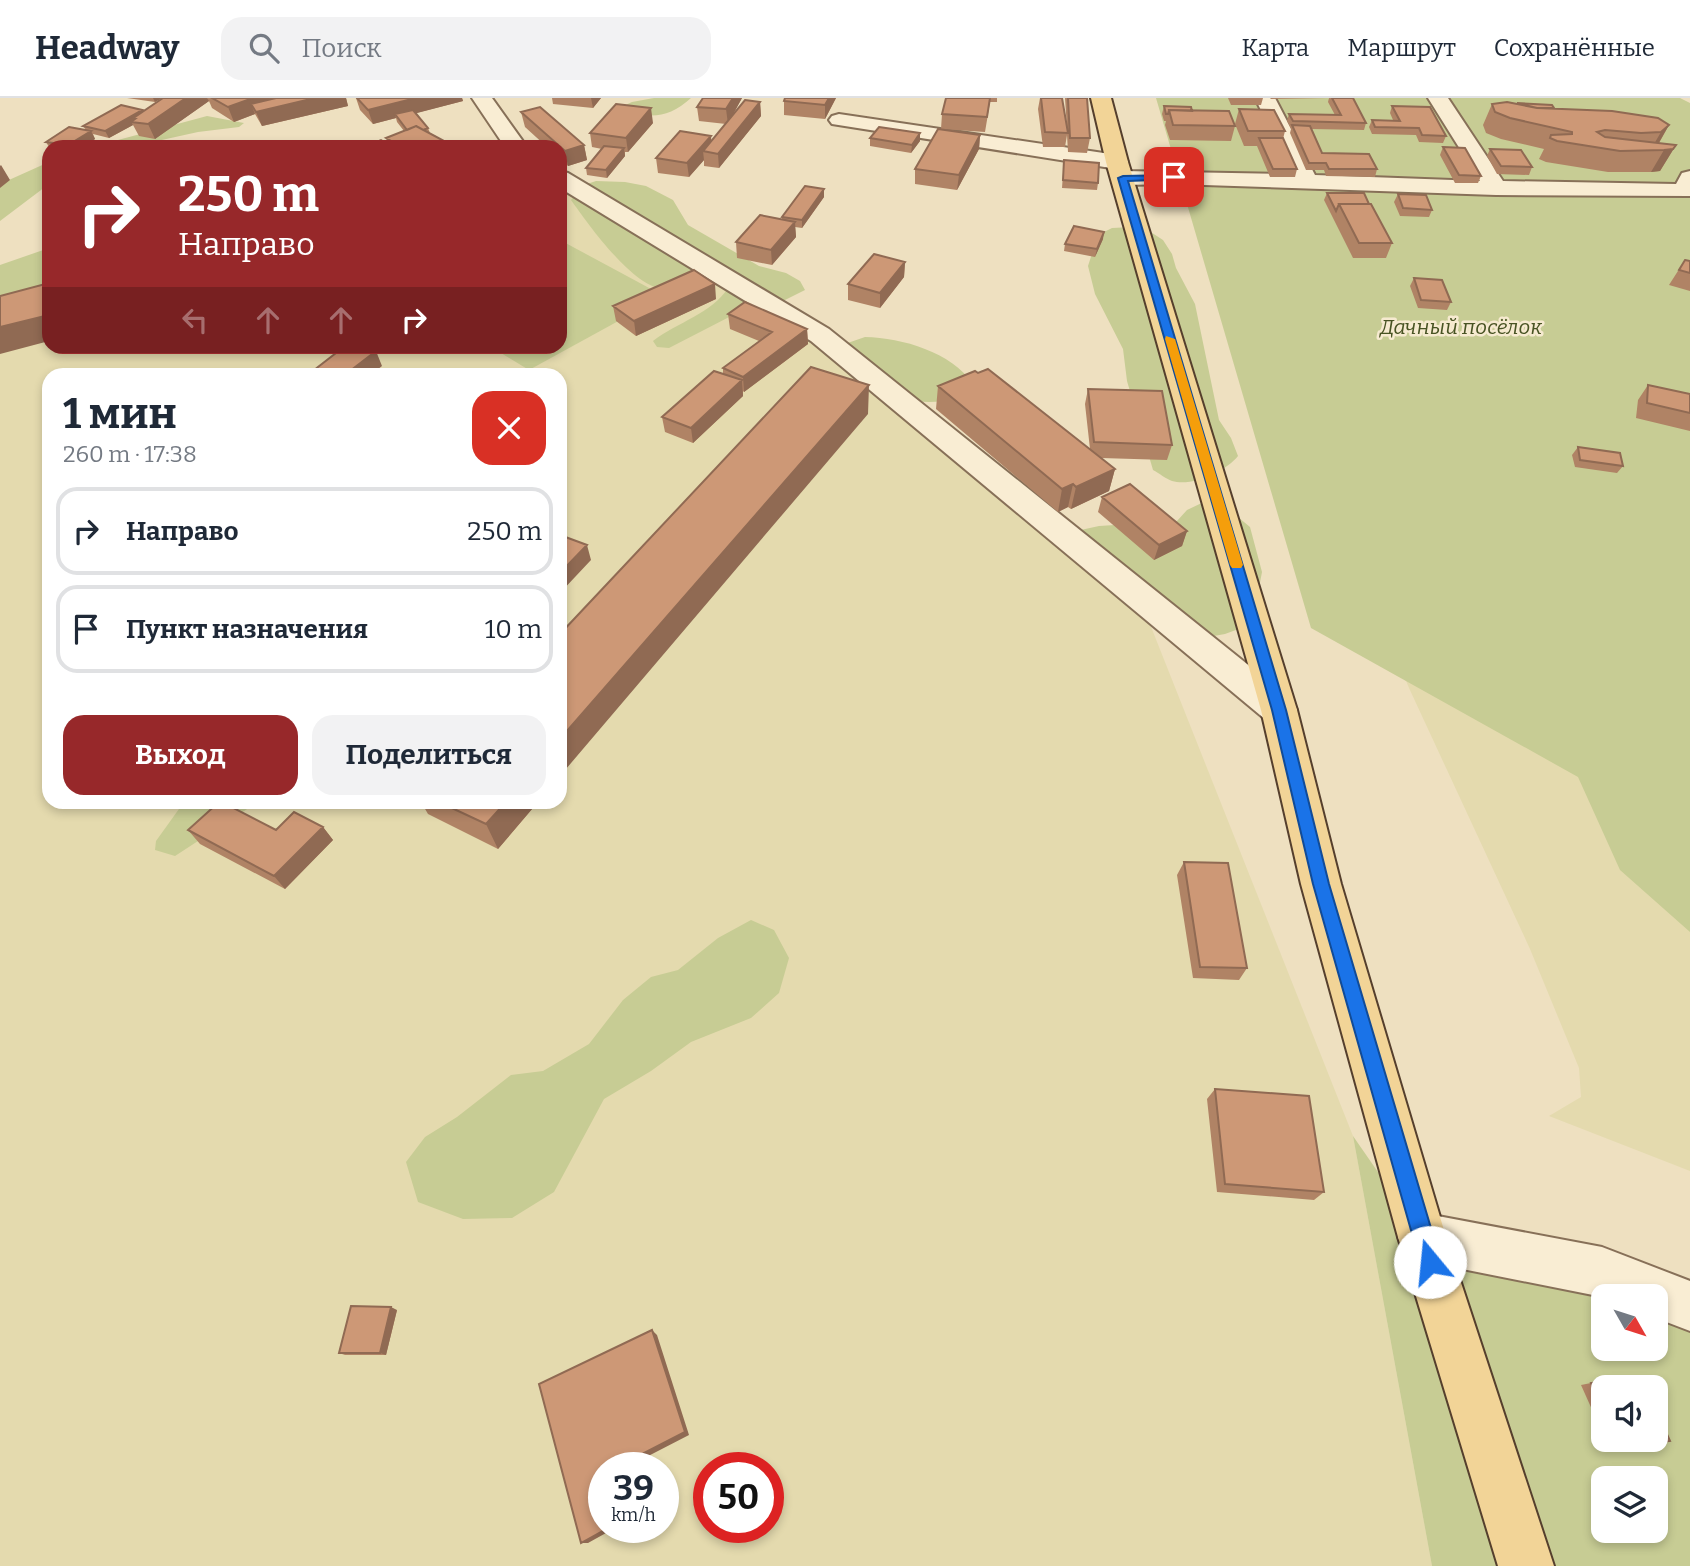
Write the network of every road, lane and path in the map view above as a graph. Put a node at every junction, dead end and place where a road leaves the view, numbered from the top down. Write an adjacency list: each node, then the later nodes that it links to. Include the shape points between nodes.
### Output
1 (482, 98): 6 (street)
2 (1101, 98): 7 (main road)
3 (1265, 98): 10 (street)
4 (1438, 98): 11 (street)
5 (839, 120): 7 (street)
6 (511, 140)
7 (1120, 170): 10 (street, via 1174,177); 12 (main road)
8 (1690, 178): 11 (street, via 1684,191)
9 (567, 182): 12 (street, via 820,335)
10 (1307, 182): 11 (street)
11 (1496, 188)
12 (1279, 710): 13 (main road, via 1321,884)
13 (1422, 1237): 14 (street, via 1601,1272); 15 (main road)
14 (1690, 1306)
15 (1526, 1566)

